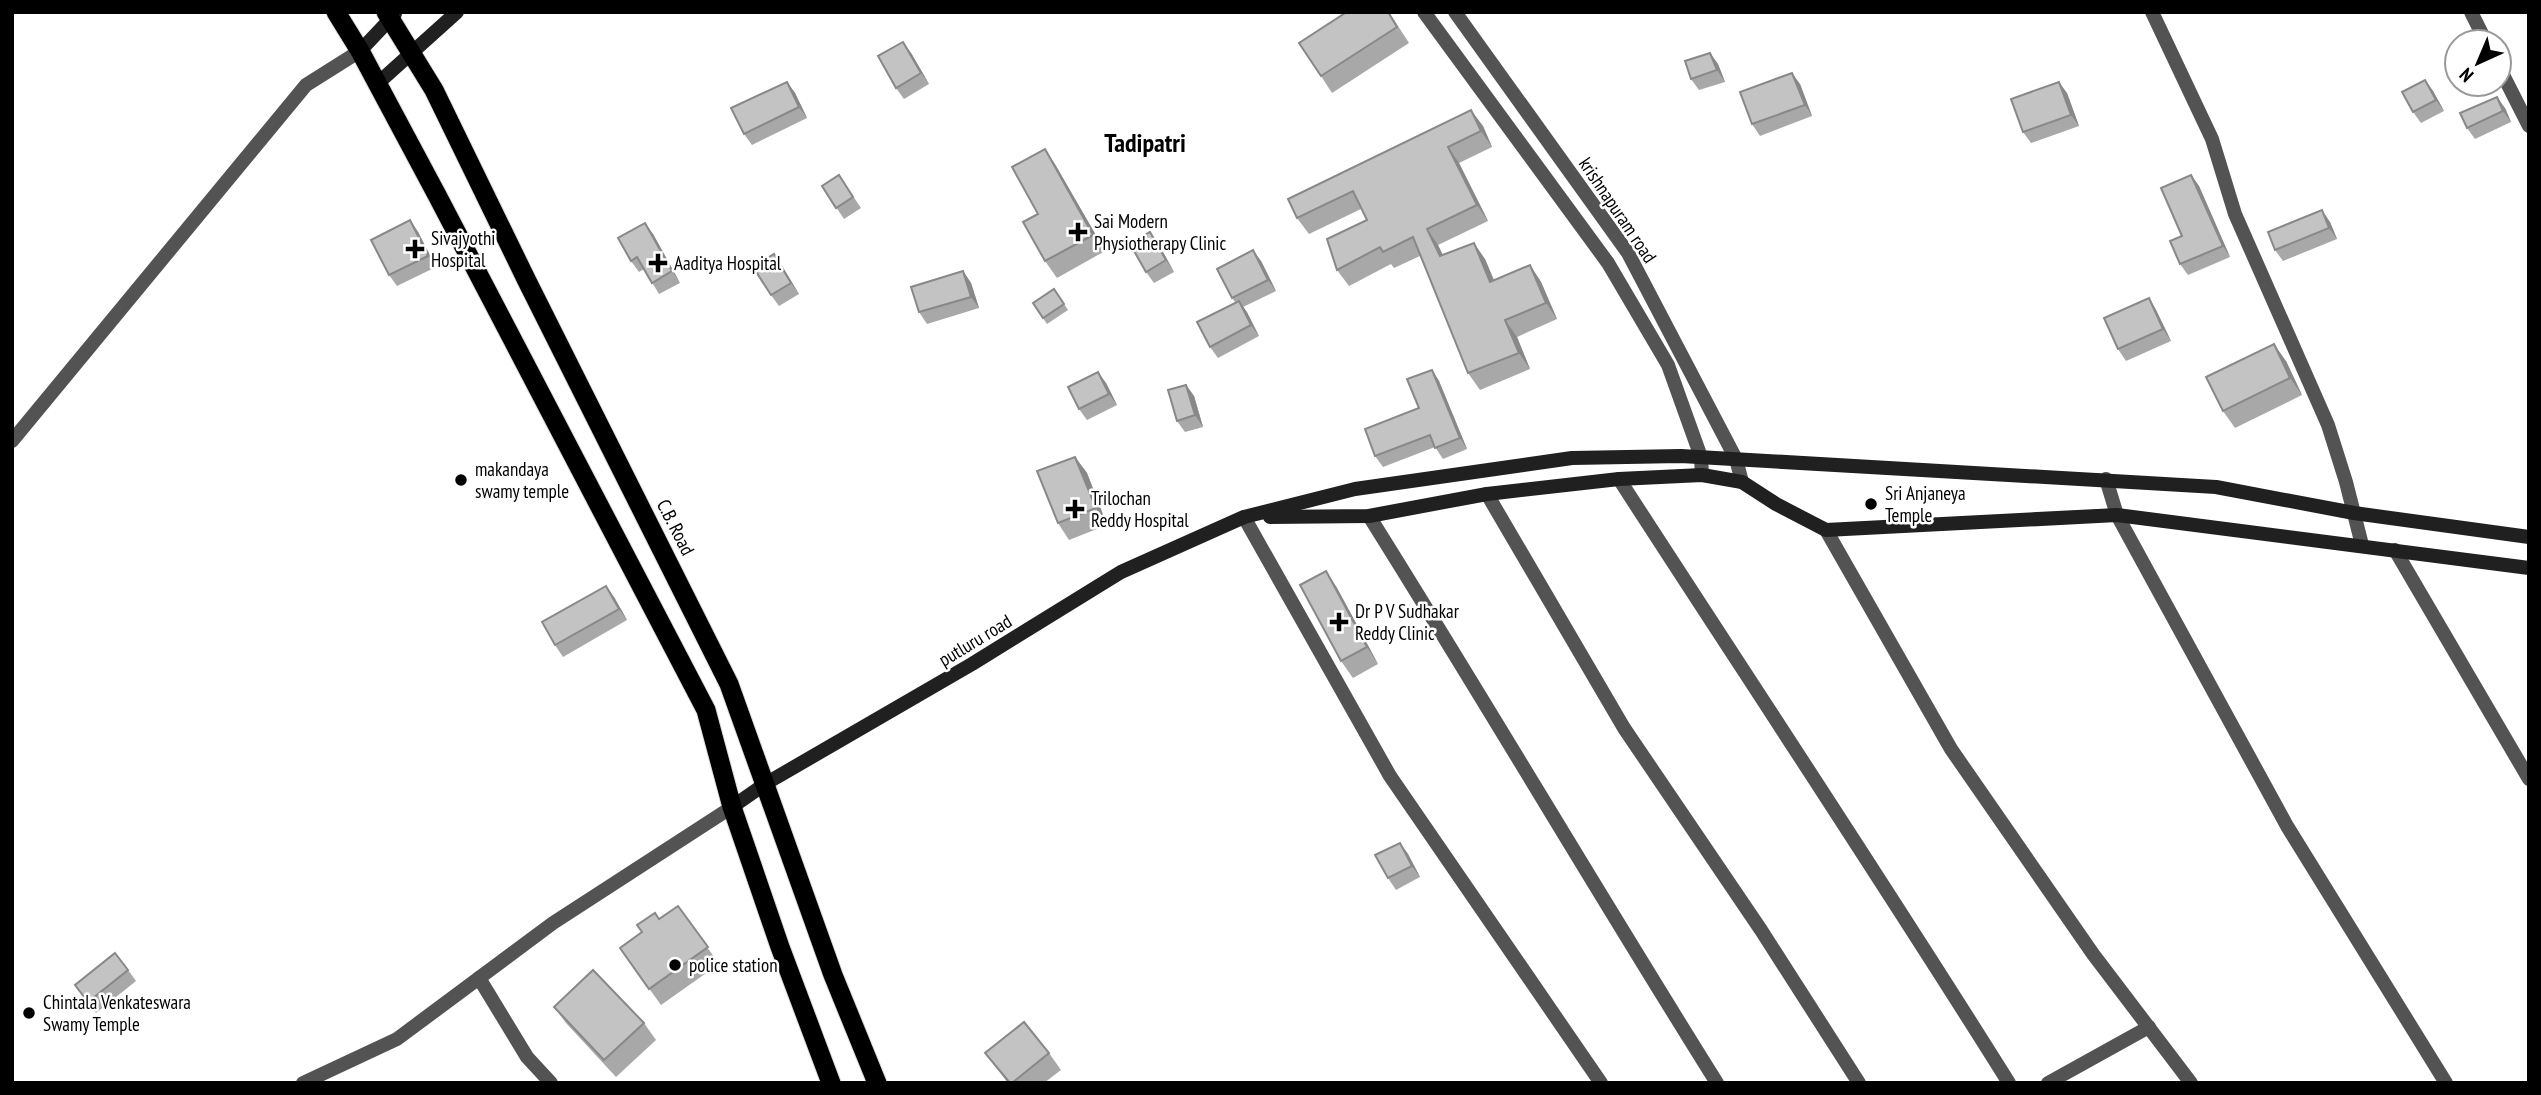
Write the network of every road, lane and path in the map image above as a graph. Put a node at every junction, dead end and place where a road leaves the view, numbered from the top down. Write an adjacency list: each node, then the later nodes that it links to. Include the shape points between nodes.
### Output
1 (336, 12): 9 (highway)
2 (457, 12): 10 (main road)
3 (1424, 12): 15 (street, krishnapuram road, via 1608,264 1668,365)
4 (1455, 12): 16 (street, krishnapuram road, via 1628,253)
5 (2152, 12): 22 (street, via 2212,139 2235,214 2328,425)
6 (2472, 12): 8 (street)
7 (391, 14): 9 (main road); 10 (highway, C.B. Road)
8 (2480, 28)
9 (360, 51): 11 (highway); 14 (street, via 306,85)
10 (412, 54): 11 (main road); 32 (highway, C.B. Road, via 729,684)
11 (377, 84): 33 (highway, via 706,710)
12 (2513, 94): 13 (street)
13 (2529, 125)
14 (12, 441)
15 (1701, 457): 16 (main road); 17 (street, krishnapuram road); 25 (main road, via 1572,458 1355,489)
16 (1736, 459): 19 (main road); 20 (street, krishnapuram road)
17 (1702, 475): 18 (main road); 20 (main road)
18 (1619, 479): 21 (main road); 43 (street, via 1886,886)
19 (2106, 479): 22 (main road, via 2216,487); 23 (street)
20 (1742, 482): 26 (main road)
21 (1487, 494): 24 (main road); 42 (street, via 1625,728)
22 (2354, 513): 27 (main road); 28 (street)
23 (2117, 515): 26 (main road); 28 (main road); 46 (street, via 2287,826)
24 (1369, 516): 25 (main road); 41 (street)
25 (1244, 517): 32 (main road, putluru road, via 1121,572); 40 (street, via 1390,776)
26 (1825, 530): 35 (street, via 1951,749)
27 (2529, 537)
28 (2362, 545): 29 (main road)
29 (2395, 550): 30 (main road); 31 (street)
30 (2529, 568)
31 (2529, 779)
32 (765, 784): 33 (main road, putluru road); 39 (highway, C.B. Road)
33 (732, 807): 34 (street, via 553,923); 38 (highway)
34 (479, 978): 36 (street, via 397,1039); 37 (street, via 527,1057)
35 (2148, 1027): 44 (street); 45 (street)
36 (303, 1083)
37 (551, 1083)
38 (831, 1083)
39 (877, 1083)
40 (1601, 1083)
41 (1717, 1083)
42 (1859, 1083)
43 (2009, 1083)
44 (2048, 1083)
45 (2191, 1083)
46 (2446, 1083)

